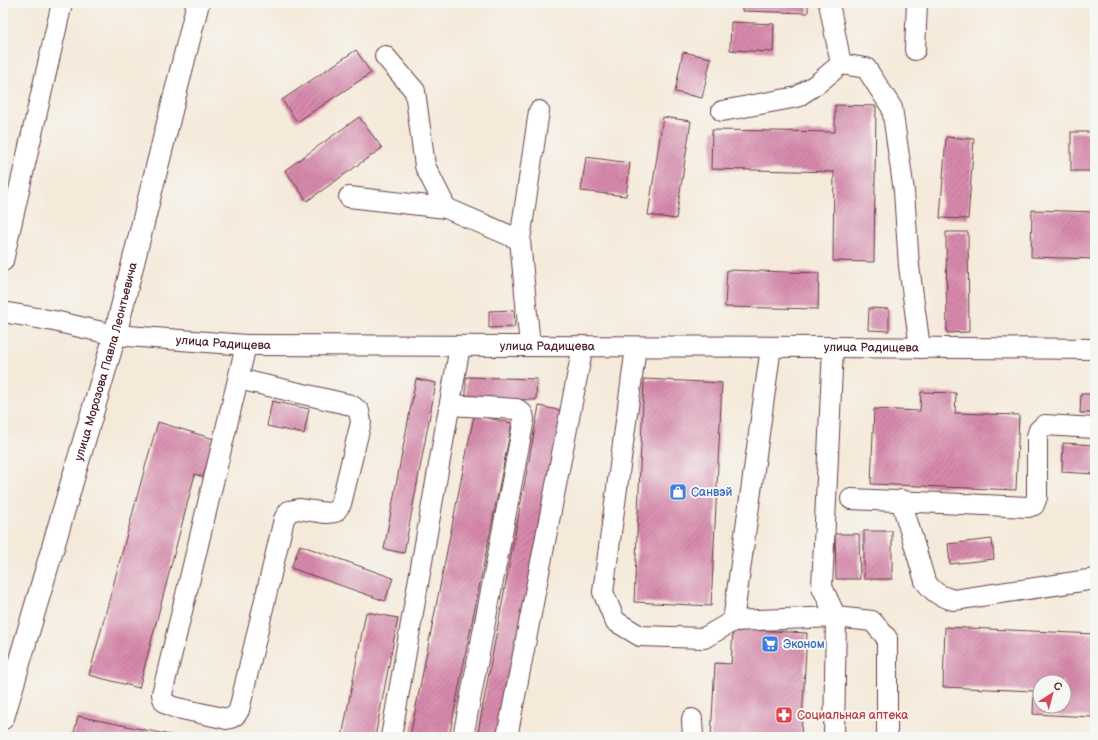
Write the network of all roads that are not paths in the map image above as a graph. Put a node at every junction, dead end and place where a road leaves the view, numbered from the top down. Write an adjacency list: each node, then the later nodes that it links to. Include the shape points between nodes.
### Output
1 (62, 3): 12 (street)
2 (198, 3): 16 (main road, улица Морозова Павла Леонтьевича)
3 (829, 3): 7 (street)
4 (917, 3): 5 (street)
5 (915, 50)
6 (385, 56): 11 (street, via 415,91 425,166)
7 (841, 64): 9 (street, via 797,97); 24 (street, via 866,68 892,108 904,191 908,266)
8 (539, 111): 13 (street)
9 (722, 111)
10 (349, 197): 11 (street)
11 (446, 208): 13 (street)
12 (6, 233): 14 (street)
13 (520, 240): 19 (street)
14 (3, 261)
15 (3, 312): 16 (street, улица Радищева)
16 (115, 335): 17 (street, улица Радищева); 34 (main road, улица Морозова Павла Леонтьевича)
17 (246, 345): 18 (street, улица Радищева); 26 (street)
18 (460, 346): 19 (street, улица Радищева); 27 (street)
19 (530, 346): 20 (street, улица Радищева)
20 (583, 346): 22 (street, улица Радищева); 37 (street)
21 (771, 346): 22 (street, улица Радищева); 23 (street, улица Радищева); 33 (street)
22 (636, 347): 33 (street, via 603,592 615,621 640,636 704,638)
23 (833, 347): 24 (street, улица Радищева); 32 (street, via 822,587)
24 (920, 348): 25 (street, улица Радищева)
25 (1095, 350)
26 (238, 379): 26 (street, via 352,405 359,411 361,422 341,504 335,512 299,509 289,511 284,519 239,710 227,719 173,707 162,700 162,694)
27 (450, 405): 35 (street); 36 (street, via 517,409 523,414 524,419)
28 (1095, 428): 30 (street, via 1045,425 1039,430 1037,497 1034,505 1028,507)
29 (851, 499): 30 (street)
30 (902, 500): 31 (street, via 925,581 941,596 954,600)
31 (1095, 579)
32 (836, 617): 33 (street); 38 (street); 39 (street, via 872,621 887,638)
33 (733, 622)
34 (3, 718)
35 (391, 737)
36 (463, 737)
37 (507, 737)
38 (834, 737)
39 (887, 737)

